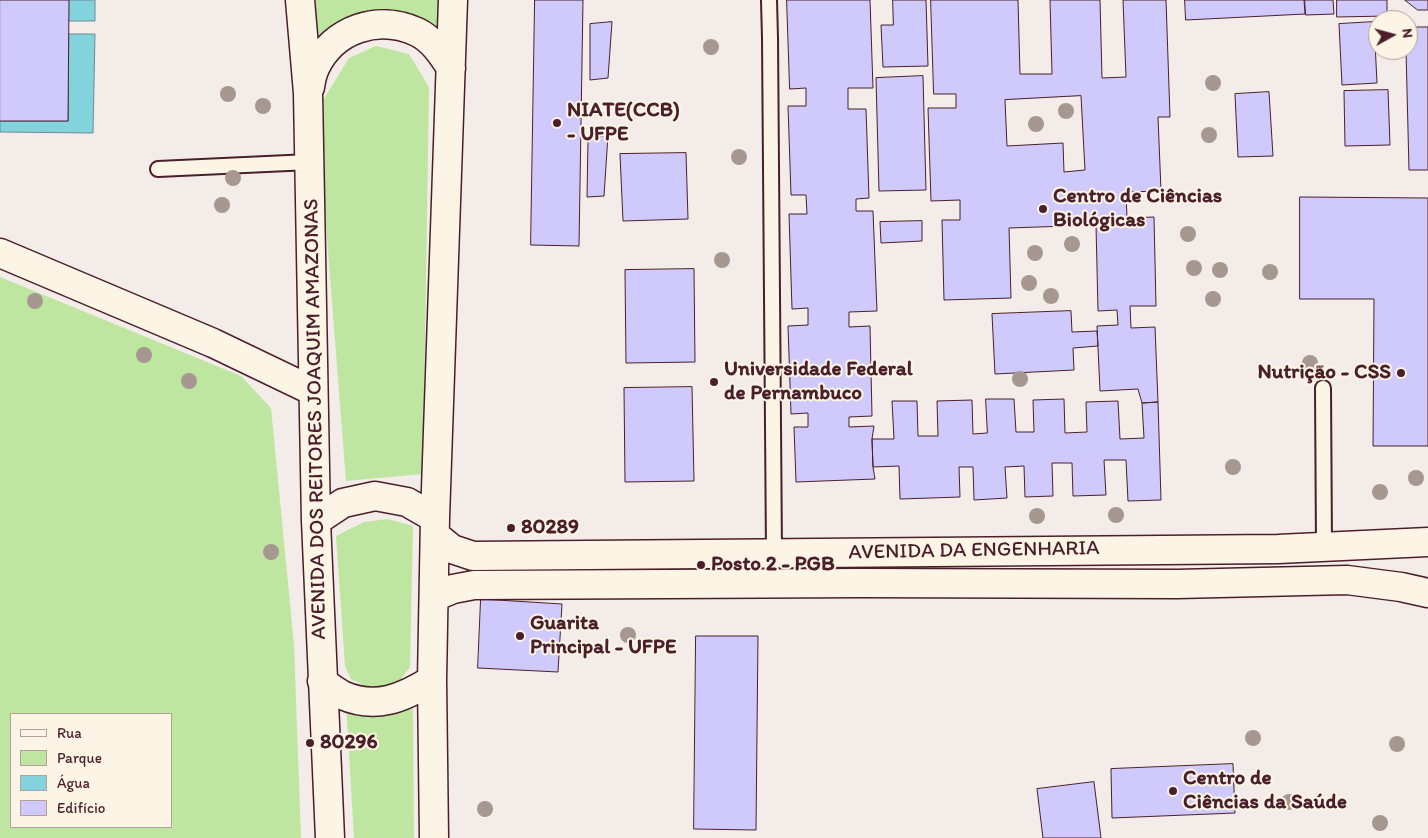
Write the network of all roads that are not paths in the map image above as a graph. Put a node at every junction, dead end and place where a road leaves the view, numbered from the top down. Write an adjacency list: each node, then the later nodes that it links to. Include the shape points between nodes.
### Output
1 (300, 0): 5 (street, AVENIDA DOS REITORES JOAQUIM AMAZONAS)
2 (453, 0): 4 (street)
3 (769, 0): 15 (lane)
4 (451, 68): 5 (street, via 437,48 418,32 394,25 370,24 347,32 328,48 314,69); 12 (street)
5 (308, 92): 6 (street, AVENIDA DOS REITORES JOAQUIM AMAZONAS)
6 (310, 162): 7 (lane); 10 (street, AVENIDA DOS REITORES JOAQUIM AMAZONAS)
7 (158, 170)
8 (0, 253): 10 (street, via 213,343)
9 (1323, 388): 14 (lane)
10 (313, 391): 11 (street, AVENIDA DOS REITORES JOAQUIM AMAZONAS)
11 (316, 521): 12 (street, AVENIDA DA ENGENHARIA, via 343,503 375,496 407,502); 19 (street, AVENIDA DOS REITORES JOAQUIM AMAZONAS)
12 (435, 527): 15 (street, AVENIDA DA ENGENHARIA, via 452,548 472,556); 17 (street)
13 (1428, 542): 14 (street, AVENIDA DA ENGENHARIA)
14 (1324, 546): 15 (street, AVENIDA DA ENGENHARIA)
15 (774, 553)
16 (1428, 594): 17 (street, AVENIDA DA ENGENHARIA, via 1347,580 1177,584 474,585)
17 (434, 597): 18 (street)
18 (432, 680): 19 (street, via 411,694 388,701 364,701 342,694); 21 (street)
19 (322, 681): 20 (street, AVENIDA DOS REITORES JOAQUIM AMAZONAS)
20 (330, 838)
21 (434, 838)

